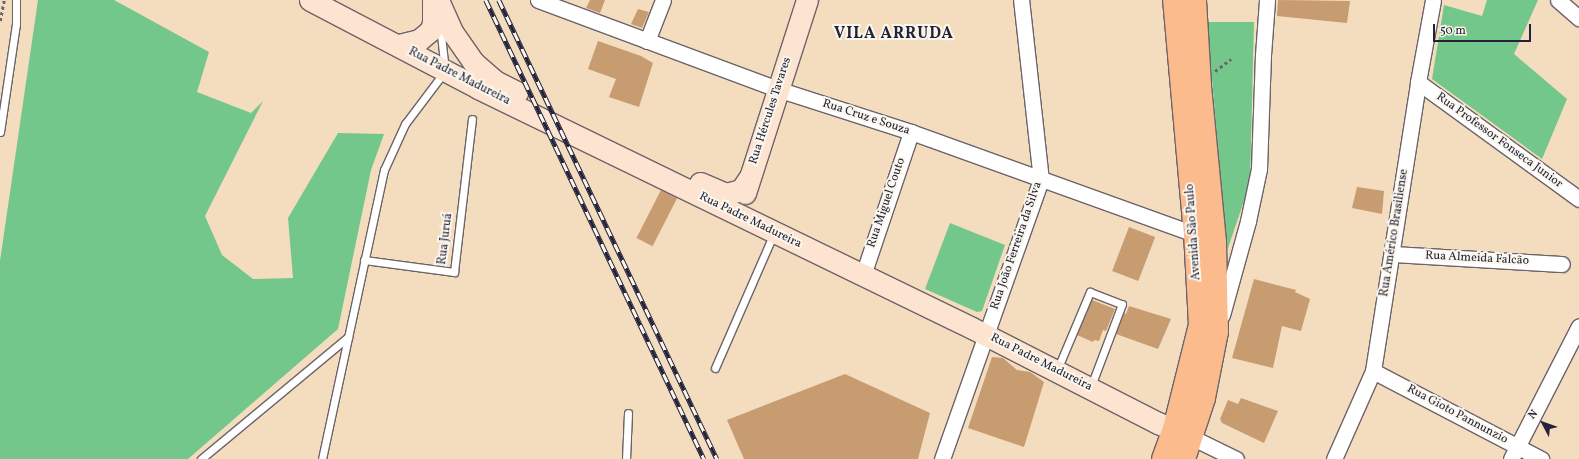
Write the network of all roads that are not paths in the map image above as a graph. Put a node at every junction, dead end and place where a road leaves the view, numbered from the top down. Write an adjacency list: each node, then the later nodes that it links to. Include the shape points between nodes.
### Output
1 (16, 0): 22 (lane, via 16,24)
2 (310, 0): 16 (main road, Rua Padre Madureira)
3 (435, 0): 16 (main road, via 431,30 419,40); 18 (lane, via 443,39); 24 (main road, Rua Padre Madureira, via 473,62 495,81 718,192 726,194 741,190)
4 (538, 0): 15 (street, Rua Cruz e Souza)
5 (663, 0): 15 (street)
6 (806, 0): 20 (main road, Rua Hércules Tavares)
7 (1021, 0): 25 (street, Rua João Ferreira da Silva)
8 (1174, 0): 29 (main road, Avenida São Paulo)
9 (1186, 0): 17 (main road, via 1188,16)
10 (1195, 0): 17 (main road, Avenida São Paulo)
11 (1267, 0): 35 (street, via 1259,168 1248,221)
12 (1433, 0): 19 (street, Rua Américo Brasiliense)
13 (1558, 0): 14 (street)
14 (1579, 18)
15 (647, 41): 20 (street, Rua Cruz e Souza)
16 (399, 45): 18 (main road, Rua Padre Madureira)
17 (1198, 45): 35 (main road, Avenida São Paulo, via 1215,242)
18 (445, 71): 27 (main road, Rua Padre Madureira); 31 (lane, via 405,124 384,170)
19 (1418, 82): 26 (street, Rua Professor Fonseca Junior); 30 (street, Rua Américo Brasiliense)
20 (777, 88): 23 (street, Rua Cruz e Souza); 24 (main road, Rua Hércules Tavares)
21 (472, 119): 31 (lane, Rua Juruá, via 454,272)
22 (0, 132)
23 (911, 132): 25 (street, Rua Cruz e Souza); 33 (street, Rua Miguel Couto)
24 (749, 178): 27 (main road, Rua Hércules Tavares, via 745,195 746,210)
25 (1041, 180): 29 (street, Rua Cruz e Souza); 36 (street, Rua João Ferreira da Silva)
26 (1579, 200)
27 (752, 222): 28 (main road, Rua Padre Madureira)
28 (774, 232): 33 (main road, Rua Padre Madureira); 38 (lane)
29 (1195, 234): 43 (main road, Avenida São Paulo, via 1200,325)
30 (1392, 254): 32 (street, Rua Almeida Falcão); 40 (street, Rua Américo Brasiliense)
31 (364, 260): 37 (lane)
32 (1562, 264)
33 (863, 275): 36 (main road, Rua Padre Madureira)
34 (1579, 326): 44 (street)
35 (1217, 332): 43 (main road, Avenida São Paulo, via 1204,398)
36 (987, 335): 39 (main road, Rua Padre Madureira); 48 (street, Rua João Ferreira da Silva)
37 (348, 337): 45 (lane); 46 (lane)
38 (715, 368)
39 (1057, 371): 41 (main road, Rua Padre Madureira); 41 (lane, via 1090,292 1122,304)
40 (1373, 371): 44 (street, Rua Gioto Pannunzio); 52 (street, Rua Américo Brasiliense)
41 (1090, 388): 43 (main road, Rua Padre Madureira)
42 (628, 413): 47 (lane)
43 (1182, 433): 49 (main road, Avenida São Paulo); 50 (main road, Avenida São Paulo); 51 (street)
44 (1514, 453): 53 (street, Rua Gioto Pannunzio)
45 (201, 459)
46 (322, 459)
47 (626, 459)
48 (942, 459)
49 (1163, 459)
50 (1184, 459)
51 (1236, 459)
52 (1334, 459)
53 (1541, 459)

